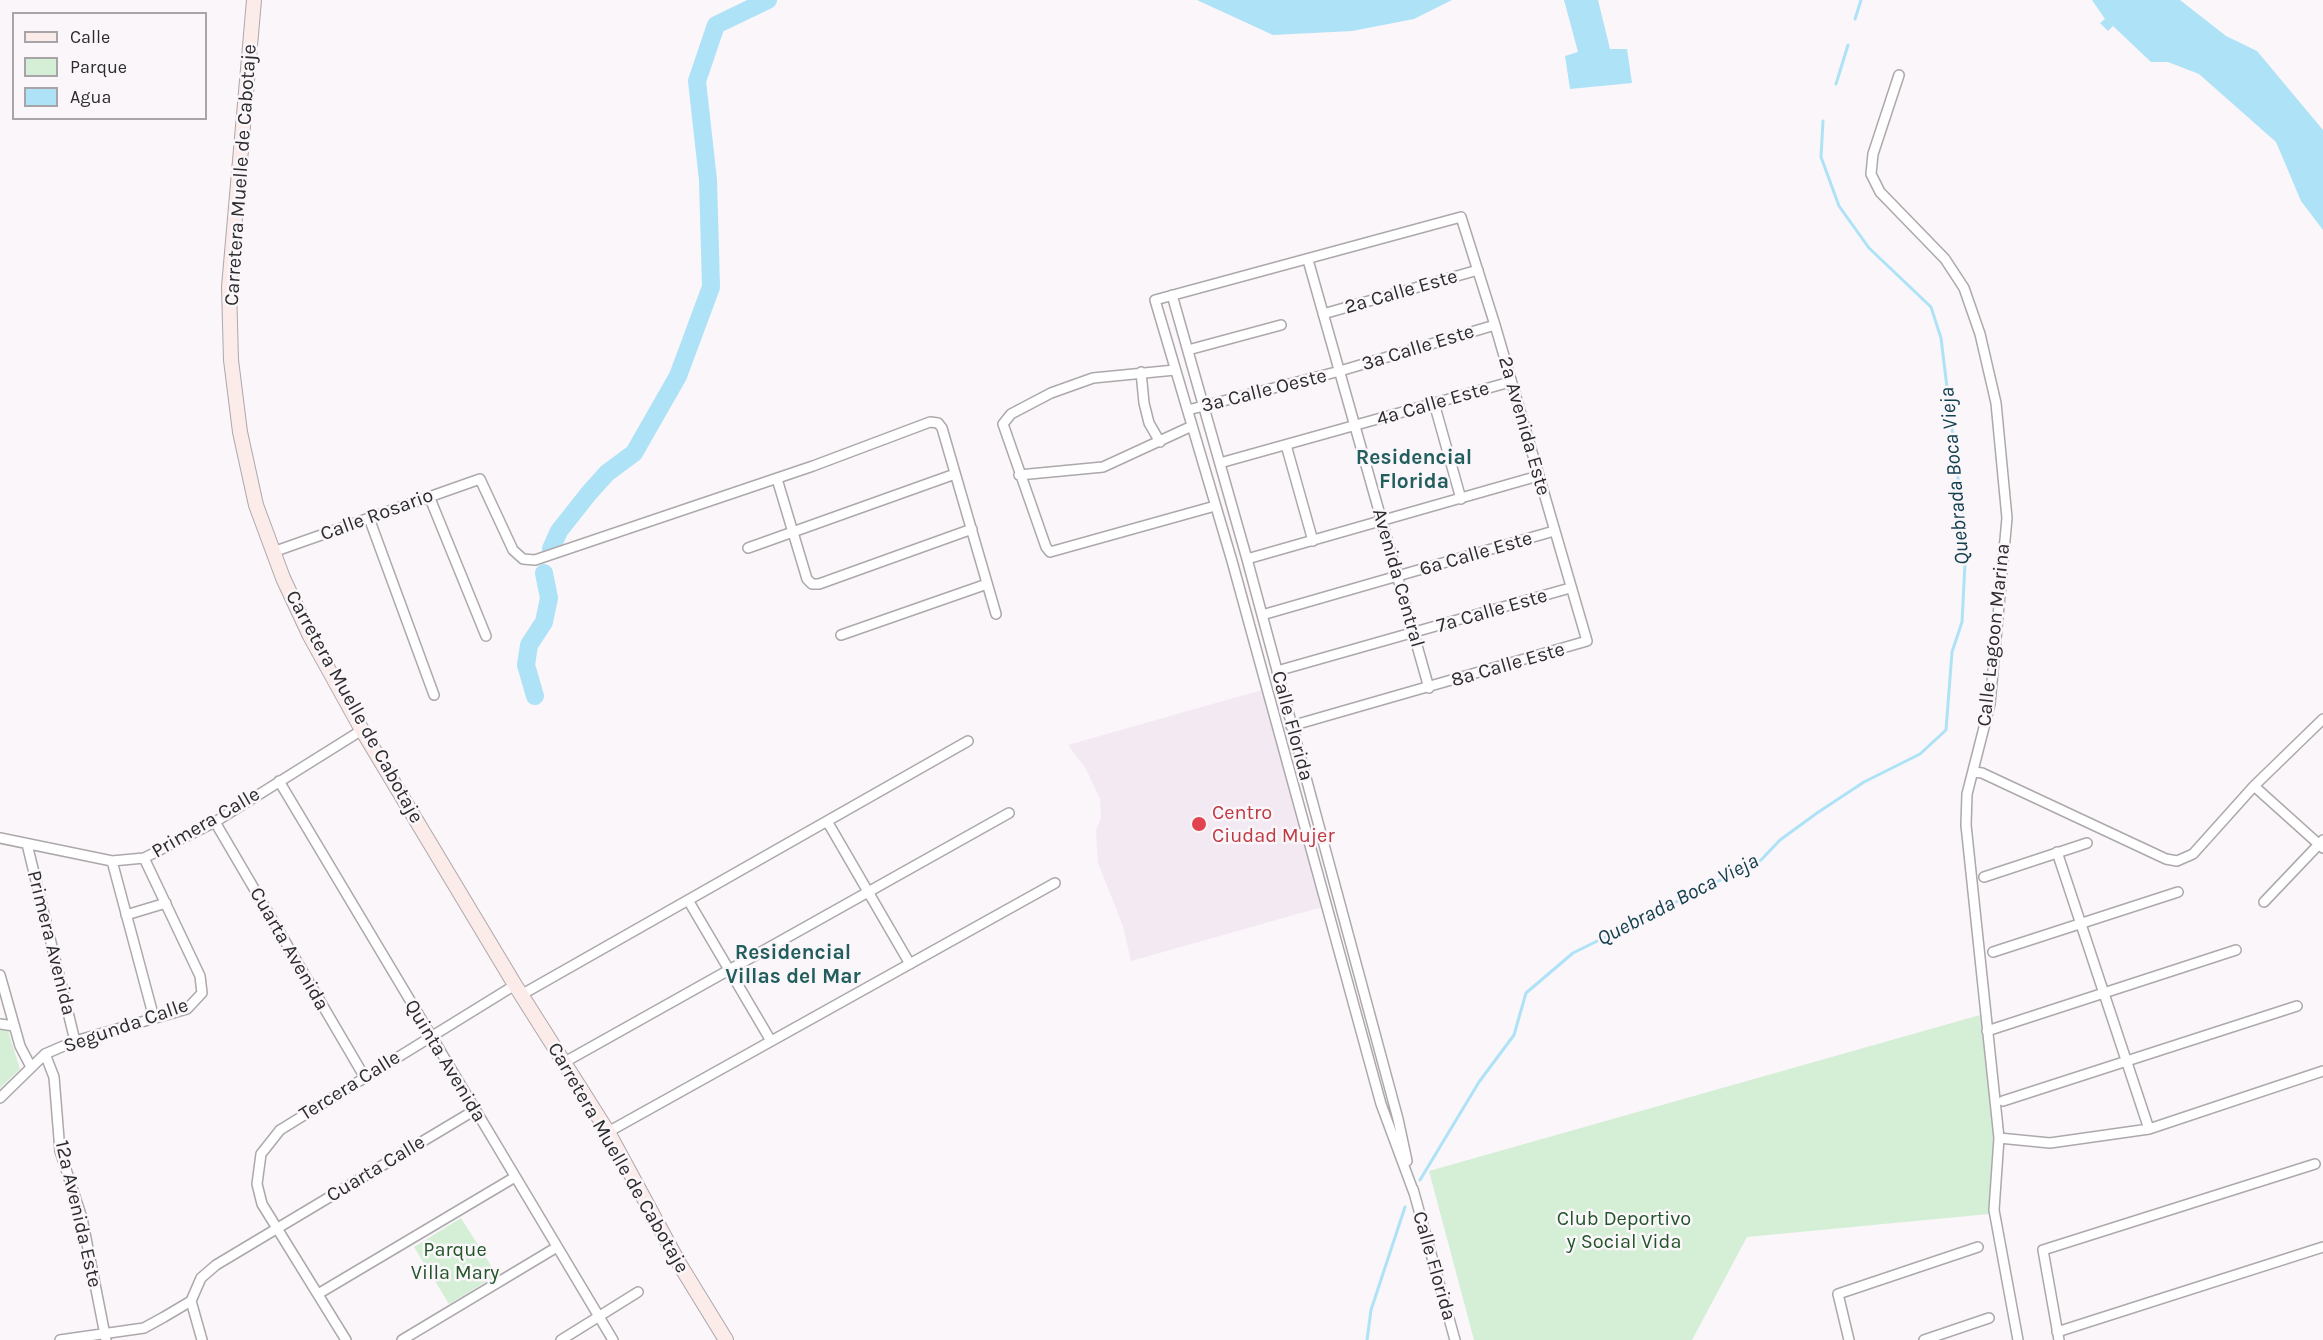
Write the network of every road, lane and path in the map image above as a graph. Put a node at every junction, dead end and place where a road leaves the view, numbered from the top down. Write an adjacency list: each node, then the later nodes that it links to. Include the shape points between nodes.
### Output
1 (254, 0): 36 (main road, Carretera Muelle de Cabotaje, via 229,287 231,360 242,443 256,505)
2 (1899, 75): 54 (street, Calle Lagoon Marina, via 1873,154 1871,174 1880,192 1945,259 1964,288 1980,334 1996,403 2007,518 1990,704)
3 (1308, 260): 4 (street, 2a Avenida Este, via 1461,217); 5 (street); 6 (street, Avenida Central)
4 (1478, 270): 6 (street, 2a Calle Este); 8 (street, 2a Avenida Este)
5 (1172, 295): 9 (street, Calle Florida); 10 (street, Calle Florida, via 1155,300)
6 (1323, 314): 11 (street, Avenida Central)
7 (1281, 325): 9 (street)
8 (1496, 325): 11 (street, 3a Calle Este); 13 (street, 2a Avenida Este)
9 (1188, 350): 15 (street, Calle Florida)
10 (1175, 370): 12 (street); 16 (street, Calle Florida)
11 (1340, 371): 15 (street, 3a Calle Oeste); 18 (street, Avenida Central)
12 (1141, 372): 19 (street, via 1149,423); 23 (street, via 1082,382 1051,393 1005,418 1003,424)
13 (1510, 381): 14 (street, 4a Calle Este); 24 (street, 2a Avenida Este)
14 (1434, 403): 18 (street, 4a Calle Este); 27 (street)
15 (1204, 406): 16 (street, 3a Calle Oeste); 21 (street, Calle Florida)
16 (1188, 410): 17 (street, Calle Florida)
17 (1192, 426): 19 (street); 28 (street, Calle Florida)
18 (1355, 426): 20 (street, 4a Calle Este); 30 (street, Avenida Central)
19 (1160, 442): 23 (street, via 1103,467)
20 (1286, 445): 21 (street, 4a Calle Este); 34 (street)
21 (1220, 463): 37 (street, Calle Florida)
22 (955, 474): 25 (street, via 942,428 930,422); 31 (street); 32 (street)
23 (1019, 476): 28 (street, via 1050,552)
24 (1538, 476): 27 (street); 33 (street, 2a Avenida Este)
25 (777, 478): 26 (street, Calle Rosario, via 535,560 523,559 513,550 480,479); 32 (street)
26 (429, 496): 29 (street, Calle Rosario); 45 (street)
27 (1461, 499): 30 (street)
28 (1215, 506): 105 (street, Calle Florida, via 1381,1104)
29 (369, 518): 36 (street, Calle Rosario); 49 (street)
30 (1382, 521): 34 (street); 38 (street, Avenida Central)
31 (972, 529): 32 (street, via 819,584 807,579); 39 (street)
32 (794, 531): 35 (street)
33 (1554, 531): 38 (street, 6a Calle Este); 40 (street, 2a Avenida Este)
34 (1313, 541): 37 (street)
35 (748, 548)
36 (273, 552): 52 (main road, Carretera Muelle de Cabotaje, via 310,636)
37 (1247, 559): 42 (street, Calle Florida)
38 (1398, 577): 42 (street, 6a Calle Este); 43 (street, Avenida Central)
39 (987, 584): 41 (street); 44 (street)
40 (1570, 588): 43 (street, 7a Calle Este); 46 (street, 2a Avenida Este)
41 (996, 614)
42 (1262, 615): 47 (street, Calle Florida)
43 (1414, 634): 47 (street, 7a Calle Este); 48 (street, Avenida Central)
44 (841, 635)
45 (486, 636)
46 (1587, 641): 48 (street, 8a Calle Este)
47 (1277, 671): 51 (street, Calle Florida)
48 (1430, 688): 51 (street, 8a Calle Este)
49 (434, 695)
50 (2323, 719): 56 (street)
51 (1292, 726): 105 (street, Calle Florida, via 1398,1119)
52 (363, 730): 55 (street, Primera Calle); 81 (main road, Carretera Muelle de Cabotaje)
53 (968, 741): 58 (street, Tercera Calle)
54 (1974, 772): 56 (street, via 2171,860 2183,860 2193,854); 87 (street, Calle Lagoon Marina, via 1966,825)
55 (279, 781): 59 (street, Primera Calle); 88 (street, Quinta Avenida)
56 (2254, 786): 63 (street)
57 (1009, 813): 69 (street)
58 (827, 821): 69 (street); 71 (street, Tercera Calle)
59 (215, 822): 65 (street, Primera Calle); 96 (street, Cuarta Avenida)
60 (0, 838): 62 (street, Primera Calle)
61 (2087, 843): 64 (street)
62 (27, 844): 66 (street, Primera Calle); 89 (street, Primera Avenida)
63 (2322, 844): 72 (street)
64 (2057, 852): 67 (street); 75 (street)
65 (144, 858): 66 (street, Primera Calle); 73 (street)
66 (111, 861): 74 (street)
67 (1984, 877)
68 (1055, 883): 78 (street)
69 (868, 892): 78 (street); 79 (street)
70 (2178, 892): 75 (street)
71 (688, 900): 79 (street); 81 (street, Tercera Calle)
72 (2264, 902)
73 (166, 903): 74 (street); 84 (street, Segunda Calle, via 200,976 202,993 187,1009)
74 (126, 915): 84 (street)
75 (2081, 924): 77 (street); 82 (street)
76 (2236, 950): 82 (street)
77 (1993, 952)
78 (910, 964): 90 (street)
79 (728, 970): 90 (street); 93 (street)
80 (0, 975): 86 (street)
81 (518, 990): 88 (street, Tercera Calle); 93 (main road, Carretera Muelle de Cabotaje)
82 (2104, 994): 87 (street); 92 (street)
83 (2297, 1006): 92 (street)
84 (154, 1018): 89 (street, Segunda Calle)
85 (0, 1024): 86 (street)
86 (14, 1026): 94 (street)
87 (1987, 1031): 102 (street, Calle Lagoon Marina)
88 (430, 1036): 96 (street, Tercera Calle); 99 (street, Quinta Avenida)
89 (75, 1041): 91 (street, Segunda Calle)
90 (771, 1041): 101 (street)
91 (45, 1054): 94 (street); 115 (street, 12a Avenida Este, via 54,1077 60,1151 82,1218)
92 (2126, 1061): 98 (street); 100 (street)
93 (563, 1063): 101 (main road, Carretera Muelle de Cabotaje)
94 (31, 1067): 97 (street)
95 (2323, 1071): 100 (street)
96 (364, 1076): 106 (street, Tercera Calle, via 280,1130 261,1154 257,1184 262,1204)
97 (0, 1098)
98 (2003, 1101)
99 (475, 1110): 104 (street, Quinta Avenida); 106 (street, Cuarta Calle)
100 (2149, 1129): 102 (street, via 2050,1143)
101 (608, 1132): 123 (main road, Carretera Muelle de Cabotaje, via 680,1265)
102 (1999, 1138): 127 (street, Calle Lagoon Marina, via 1994,1210)
103 (2315, 1164): 116 (street, via 2043,1250)
104 (514, 1177): 107 (street, Quinta Avenida); 111 (street)
105 (1414, 1193): 124 (street, Calle Florida)
106 (277, 1228): 111 (street, Tercera Calle); 112 (street, Cuarta Calle, via 201,1278)
107 (556, 1247): 113 (street, Quinta Avenida); 120 (street)
108 (1978, 1247): 125 (street, via 1838,1294)
109 (2323, 1247): 116 (street)
110 (638, 1292): 113 (street)
111 (318, 1294): 119 (street, Tercera Calle)
112 (190, 1301): 115 (street, via 144,1328); 118 (street)
113 (598, 1317): 121 (street); 122 (street, Quinta Avenida)
114 (1989, 1318): 126 (street)
115 (105, 1336): 117 (street)
116 (2058, 1336)
117 (60, 1340)
118 (202, 1340)
119 (346, 1340)
120 (402, 1340)
121 (561, 1340)
122 (613, 1340)
123 (726, 1340)
124 (1455, 1340)
125 (1849, 1340)
126 (1924, 1340)
127 (2018, 1340)

